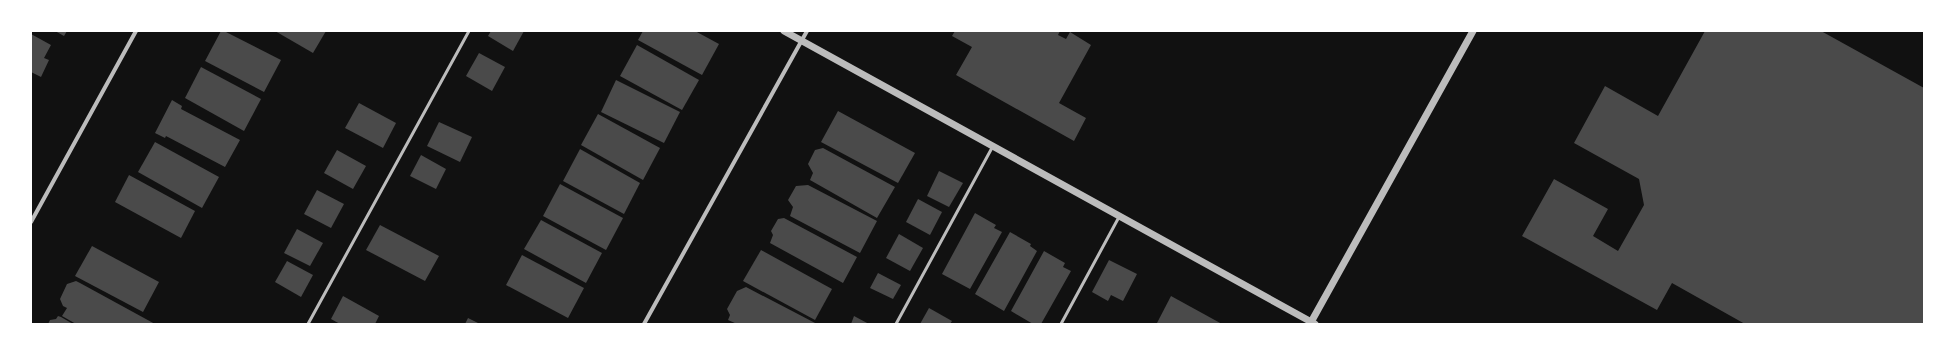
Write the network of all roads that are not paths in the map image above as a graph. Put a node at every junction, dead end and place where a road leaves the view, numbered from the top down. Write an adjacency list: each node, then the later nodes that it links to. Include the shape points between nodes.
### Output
1 (136, 31): 9 (street)
2 (469, 31): 11 (lane)
3 (784, 31): 6 (street)
4 (807, 31): 6 (street)
5 (1473, 31): 10 (street)
6 (801, 41): 7 (street); 12 (street)
7 (993, 146): 8 (street); 13 (lane)
8 (1119, 216): 10 (street); 14 (lane)
9 (31, 222)
10 (1312, 323)
11 (308, 324)
12 (644, 324)
13 (896, 324)
14 (1061, 324)

